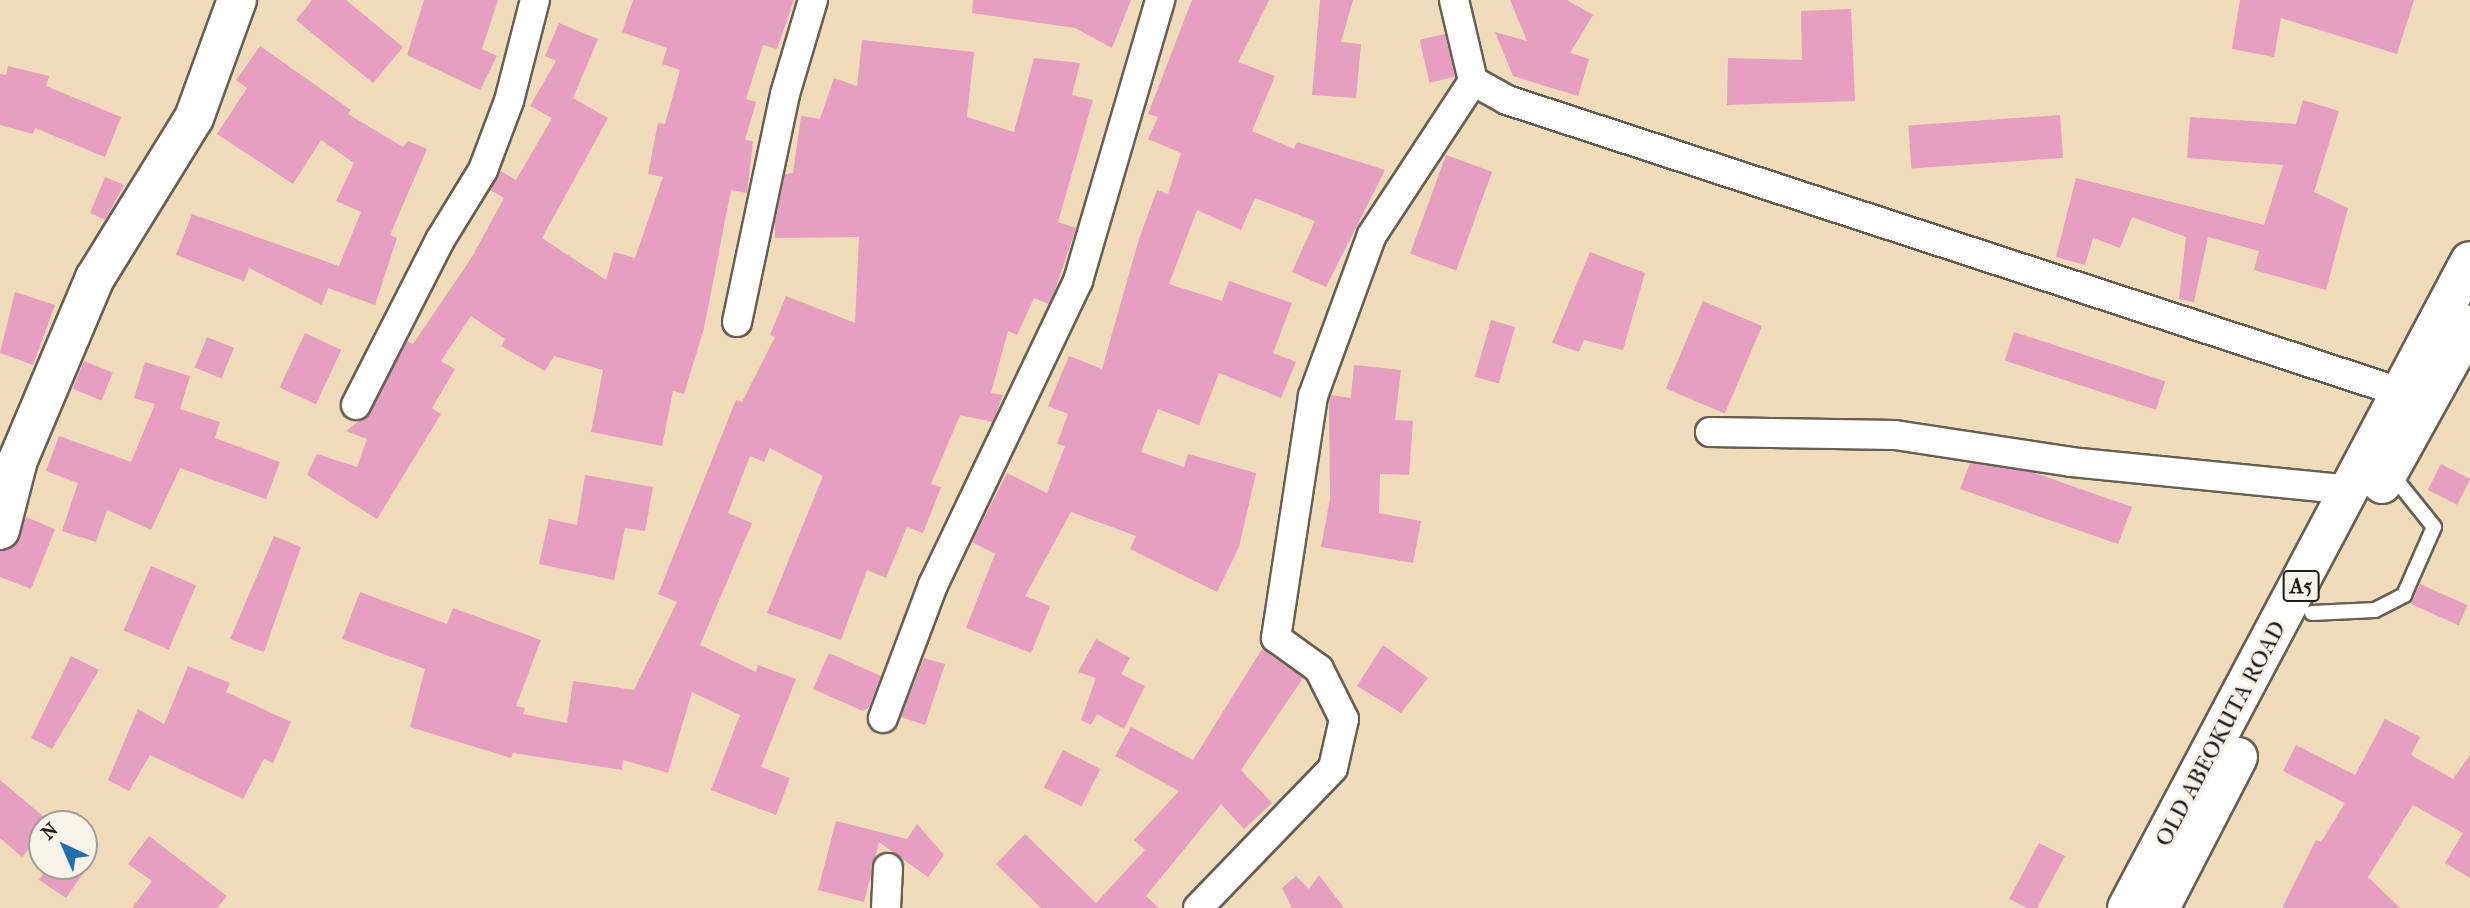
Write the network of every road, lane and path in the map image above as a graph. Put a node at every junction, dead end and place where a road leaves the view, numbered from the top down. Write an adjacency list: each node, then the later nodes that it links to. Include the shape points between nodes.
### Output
1 (237, 0): 15 (main road, via 194,118 95,278 18,460)
2 (534, 0): 11 (street, via 509,101 484,170 440,240)
3 (813, 0): 8 (street, via 785,94)
4 (1160, 0): 17 (street, via 1078,281 933,585)
5 (1454, 0): 6 (street)
6 (1473, 81): 10 (street, via 1507,100); 20 (street, via 1372,235 1313,396 1276,638 1319,669 1344,719 1333,768)
7 (2470, 261): 10 (main road, OLD ABEOKUTA ROAD / A5)
8 (737, 322)
9 (2470, 325): 13 (main road, OLD ABEOKUTA ROAD / A5)
10 (2400, 392): 14 (main road, OLD ABEOKUTA ROAD / A5)
11 (356, 405)
12 (1710, 432): 14 (street, via 1895,435 2071,462)
13 (2389, 471): 16 (main road, OLD ABEOKUTA ROAD / A5); 16 (lane, via 2434,527 2404,595 2375,610)
14 (2353, 490): 21 (main road, OLD ABEOKUTA ROAD / A5)
15 (0, 530)
16 (2312, 613): 22 (main road, OLD ABEOKUTA ROAD / A5)
17 (883, 718)
18 (888, 867): 19 (street)
19 (886, 908)
20 (1198, 908)
21 (2127, 908)
22 (2160, 908)

